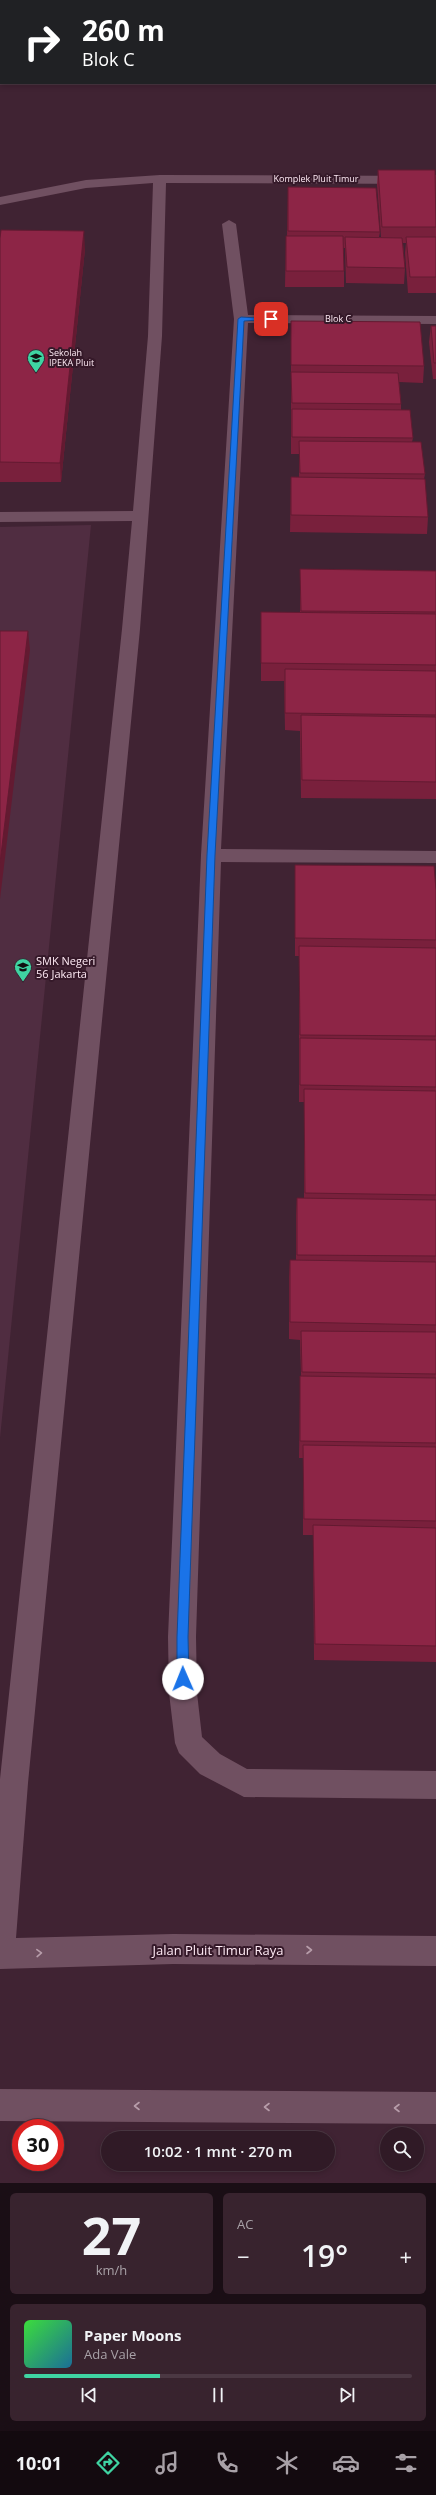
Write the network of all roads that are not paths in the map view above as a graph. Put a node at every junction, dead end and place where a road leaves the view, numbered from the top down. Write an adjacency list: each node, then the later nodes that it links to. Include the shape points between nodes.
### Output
1 (160, 179): 2 (street, Komplek Pluit Timur); 3 (street, Komplek Pluit Timur, via 86,184); 7 (street, via 155,336)
2 (436, 180)
3 (0, 202)
4 (229, 224): 5 (street)
5 (241, 319): 6 (street, Blok C); 9 (street)
6 (436, 320)
7 (140, 516): 8 (street); 13 (street, via 14,1783)
8 (0, 517)
9 (211, 855): 10 (street); 11 (street, via 182,1637 183,1693 189,1743 210,1764 244,1783)
10 (436, 857)
11 (436, 1785)
12 (436, 1951): 13 (street, Jalan Pluit Timur Raya, one-way to 12, via 173,1949)
13 (0, 1953)
14 (0, 2105): 15 (street, one-way to 14)
15 (436, 2108)

